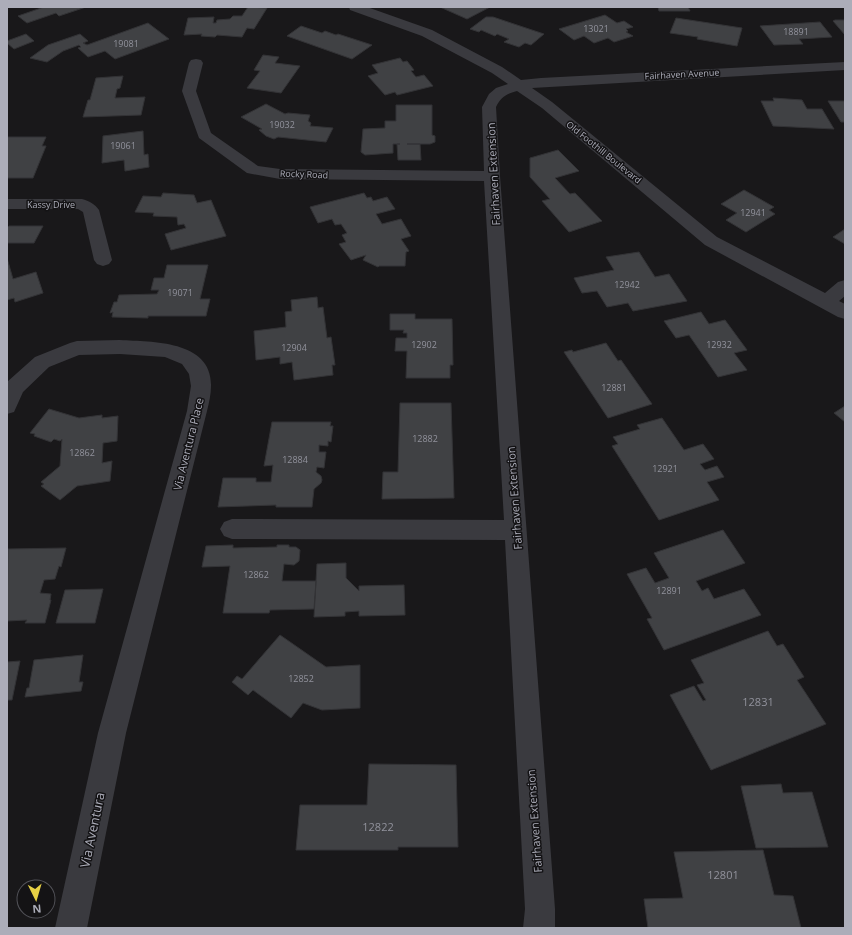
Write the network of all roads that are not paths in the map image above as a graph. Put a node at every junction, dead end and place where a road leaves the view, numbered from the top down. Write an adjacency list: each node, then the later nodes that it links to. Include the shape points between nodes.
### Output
1 (364, 8): 4 (street, Old Foothill Boulevard, via 452,45)
2 (196, 63): 5 (street, Rocky Road, via 189,91 204,135 253,170 280,174)
3 (845, 66): 4 (street, Fairhaven Avenue)
4 (519, 85): 5 (street, Fairhaven Extension, via 502,91 494,97 489,107); 9 (street, Old Foothill Boulevard, via 711,241)
5 (492, 176): 13 (street, Fairhaven Extension)
6 (7, 204): 7 (street, Kassy Drive, via 82,204 91,210)
7 (103, 260)
8 (845, 286): 9 (street)
9 (826, 302): 10 (street, Old Foothill Boulevard)
10 (845, 312)
11 (7, 406): 14 (street, Via Aventura Place, via 14,388 42,362 77,348 167,350 189,359 198,372 201,386 197,411)
12 (232, 529): 13 (street)
13 (516, 530): 16 (street, Fairhaven Extension)
14 (112, 732): 15 (street, Via Aventura)
15 (71, 928)
16 (540, 928)

